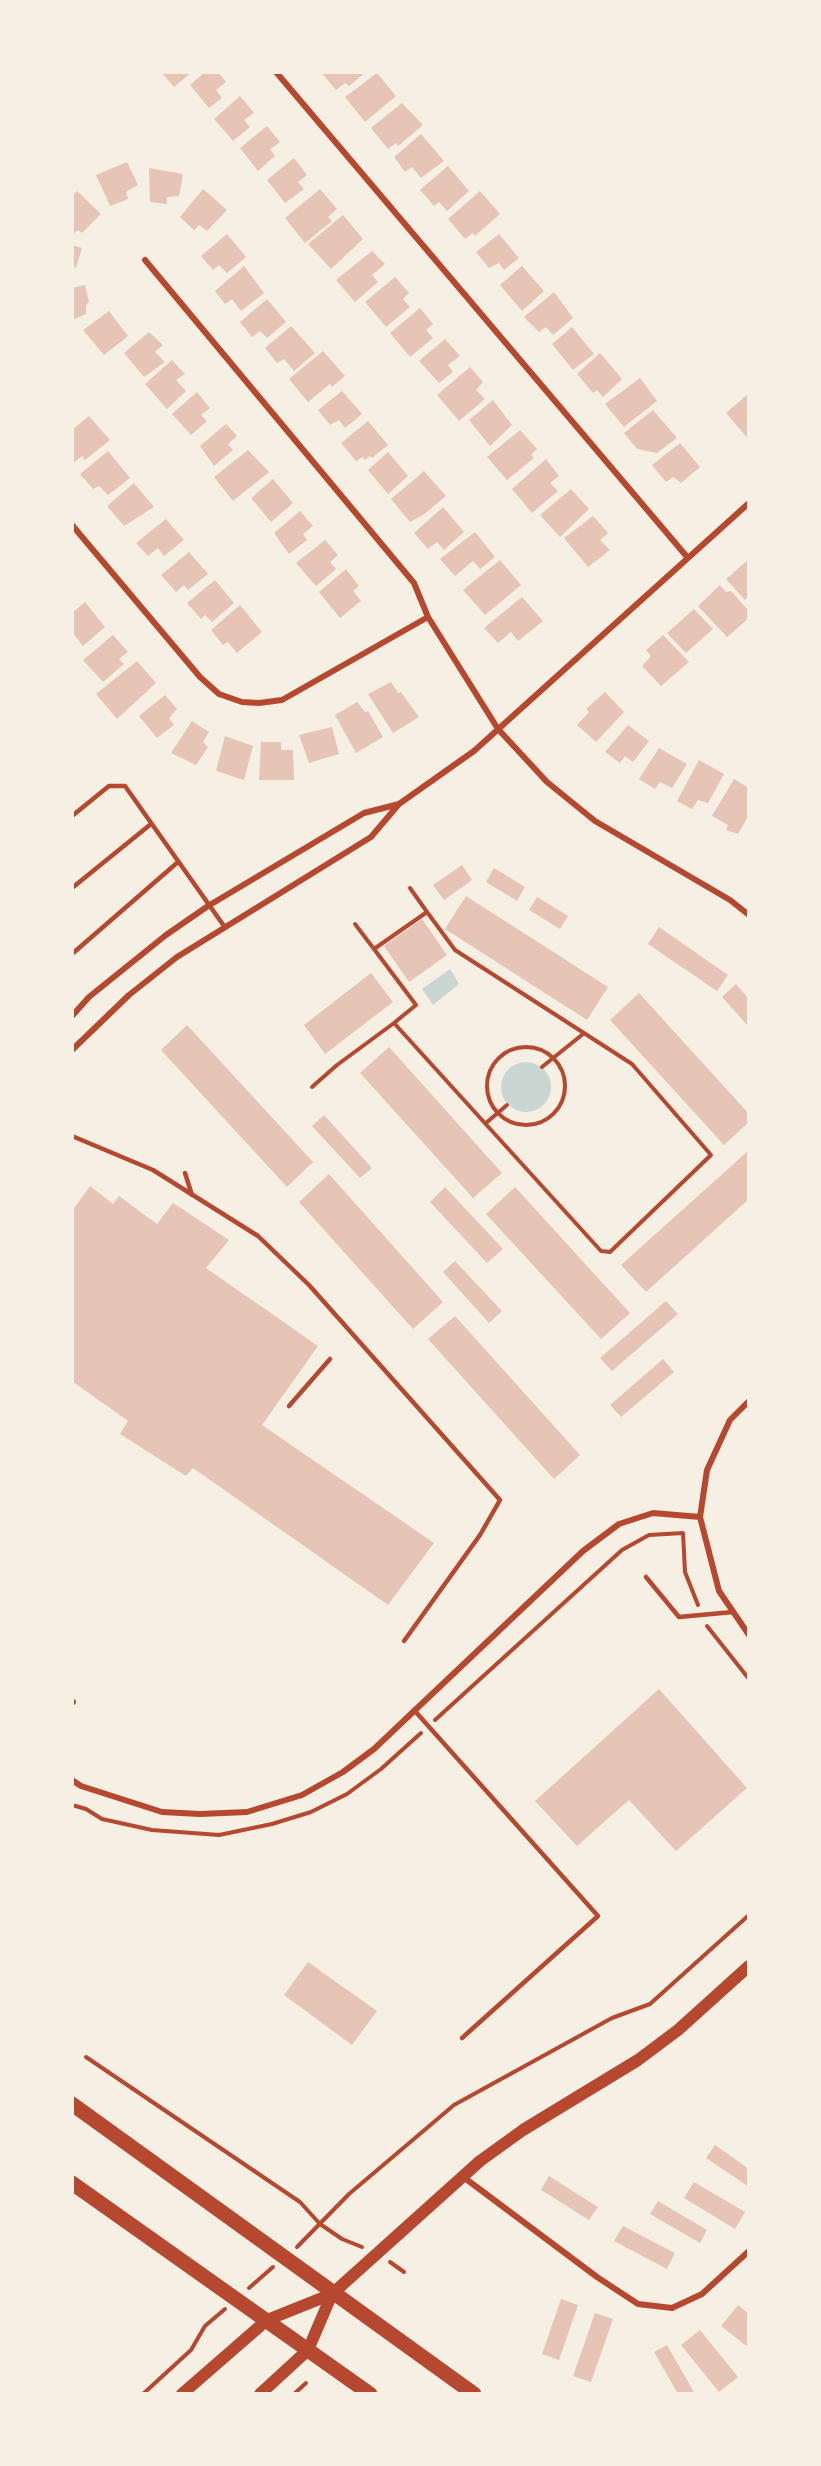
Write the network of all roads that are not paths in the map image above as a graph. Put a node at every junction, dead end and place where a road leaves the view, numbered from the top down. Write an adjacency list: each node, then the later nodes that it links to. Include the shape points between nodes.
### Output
1 (276, 72): 5 (street)
2 (145, 260): 6 (street, via 414,583)
3 (749, 503): 5 (street)
4 (72, 525): 6 (street, via 200,677 219,694 242,702 282,700)
5 (688, 558): 7 (street)
6 (428, 616): 7 (street)
7 (498, 729): 8 (street, via 474,752); 14 (street, via 547,782 595,821)
8 (399, 804): 13 (street, via 364,813); 15 (street, via 371,837)
9 (72, 816): 10 (lane, via 109,786 125,786)
10 (151, 824): 11 (lane); 12 (lane)
11 (177, 862): 13 (lane); 16 (lane)
12 (72, 888)
13 (208, 906): 15 (lane); 17 (street, via 166,934 89,997)
14 (749, 915)
15 (224, 927): 18 (street, via 129,995)
16 (72, 954)
17 (72, 1016)
18 (72, 1050)
19 (72, 1136): 21 (lane, via 153,1170)
20 (185, 1173): 21 (lane)
21 (192, 1195): 29 (lane, via 258,1236 309,1285 500,1500)
22 (330, 1359): 24 (lane)
23 (749, 1401): 25 (street, via 730,1420 707,1470)
24 (289, 1406)
25 (700, 1517): 27 (street, via 719,1591); 30 (street, via 653,1514 619,1524 583,1551)
26 (646, 1577): 27 (lane, via 679,1617)
27 (733, 1612): 28 (street)
28 (749, 1635)
29 (404, 1641)
30 (414, 1710): 31 (street, via 374,1749 343,1772 302,1795 247,1812 162,1812); 33 (lane, via 598,1916)
31 (72, 1780)
32 (749, 1966): 35 (main road, via 638,2060 523,2130)
33 (462, 2038)
34 (72, 2104): 38 (main road)
35 (462, 2176): 37 (street, via 638,2304 672,2308 702,2294); 38 (main road)
36 (72, 2183): 39 (main road)
37 (749, 2251)
38 (332, 2294): 39 (main road); 40 (main road); 44 (main road)
39 (267, 2320): 40 (main road); 41 (main road)
40 (309, 2350): 42 (main road); 43 (main road)
41 (182, 2394)
42 (260, 2394)
43 (370, 2394)
44 (474, 2394)

